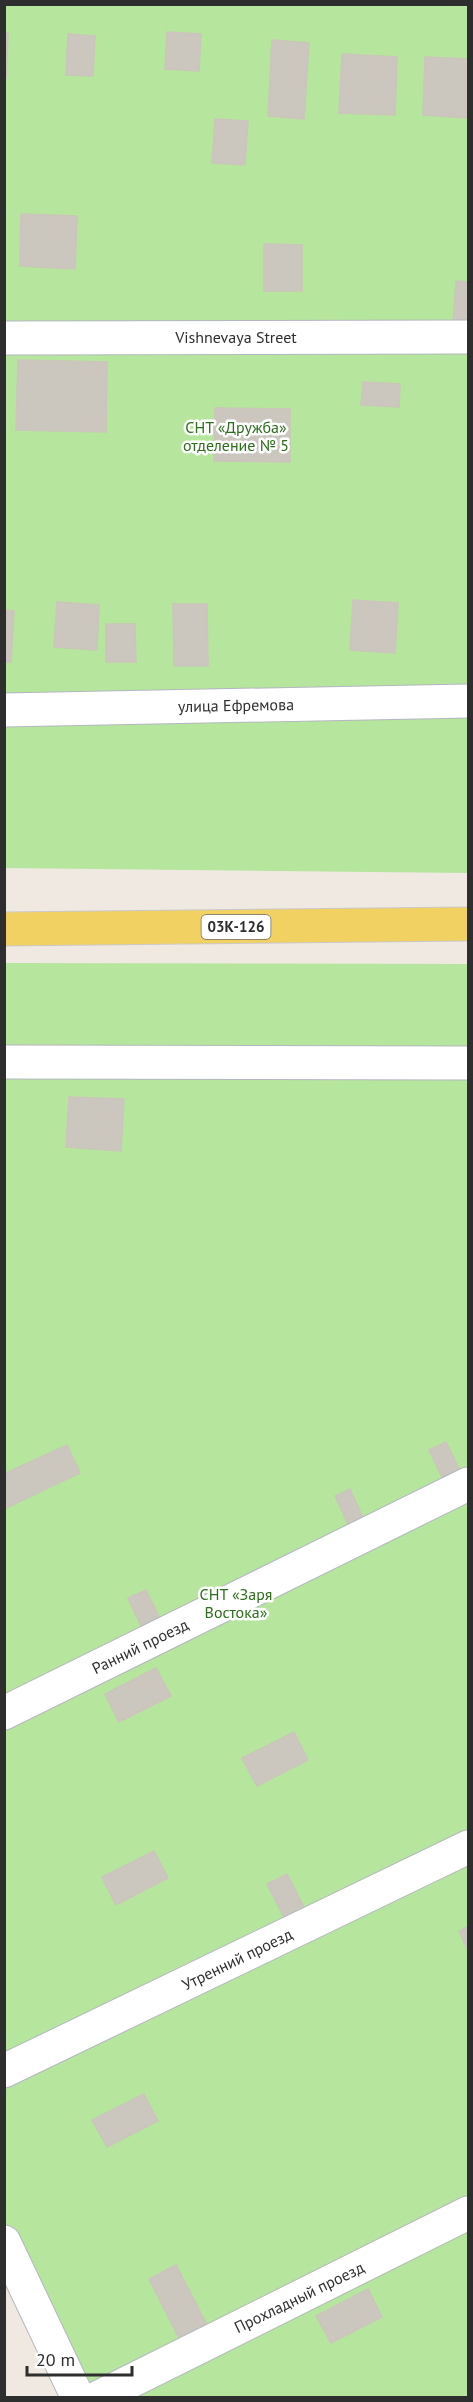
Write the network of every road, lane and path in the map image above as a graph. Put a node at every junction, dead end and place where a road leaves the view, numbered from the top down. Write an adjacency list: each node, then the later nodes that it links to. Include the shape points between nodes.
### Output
1 (468, 337): 2 (street, Vishnevaya Street)
2 (4, 338)
3 (468, 700): 4 (street, улица Ефремова)
4 (4, 710)
5 (468, 924): 6 (main road, 03К-126)
6 (4, 929)
7 (4, 1062): 8 (street)
8 (468, 1063)
9 (468, 1484): 10 (street, Ранний проезд)
10 (4, 1713)
11 (468, 1847): 12 (street, Утренний проезд)
12 (4, 2071)
13 (468, 2213): 16 (street, Прохладный проезд)
14 (4, 2242): 15 (street)
15 (78, 2397)
16 (97, 2397)

